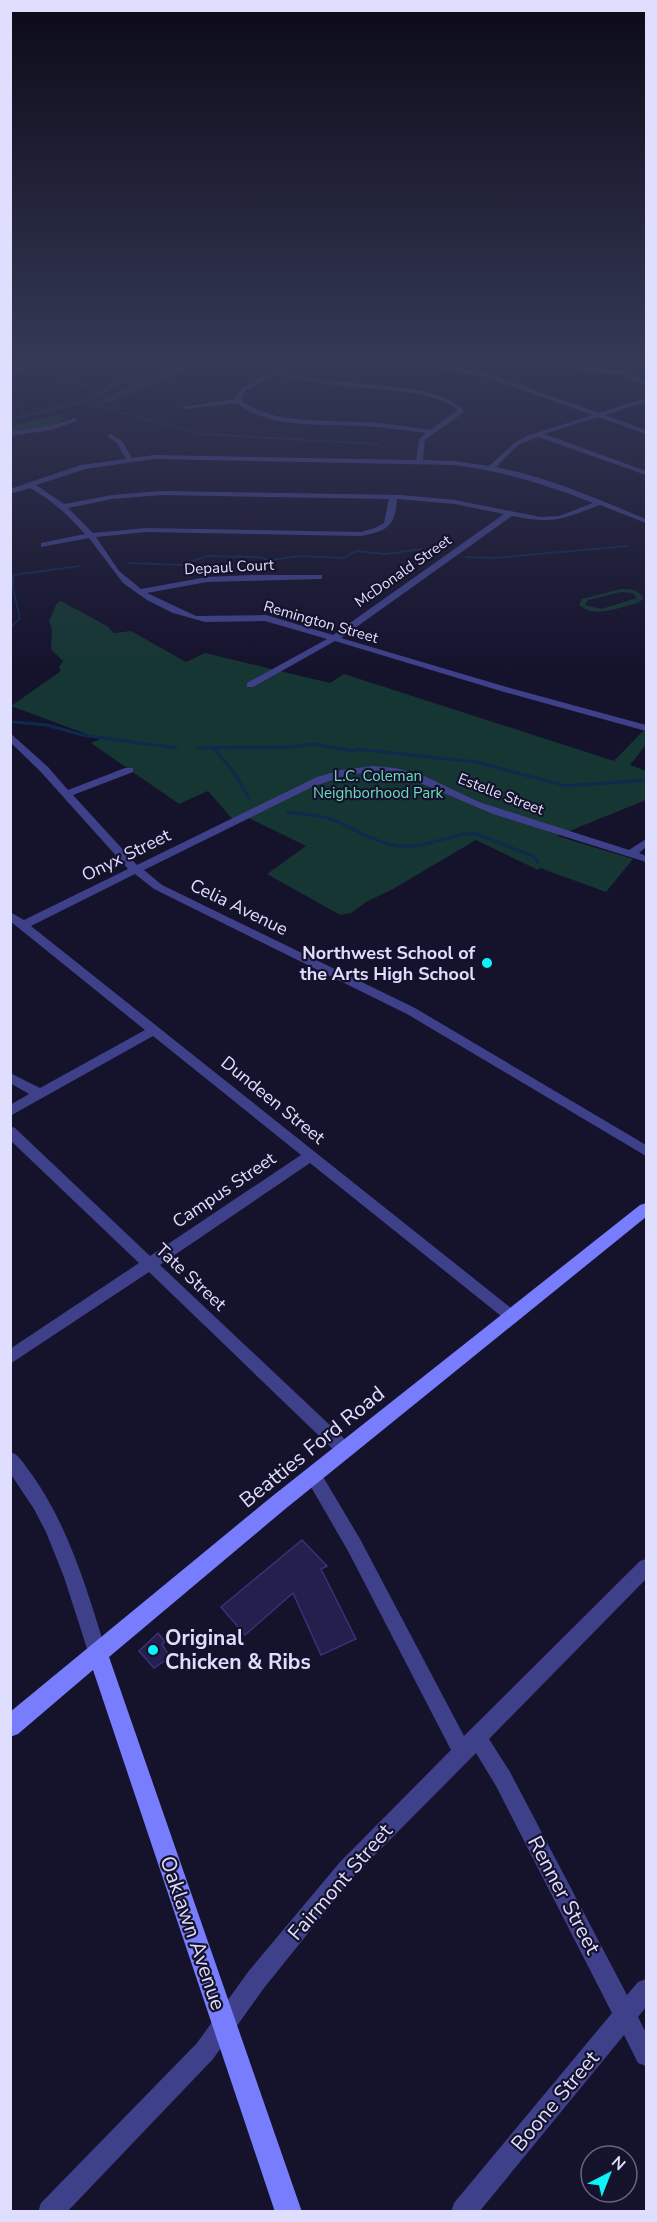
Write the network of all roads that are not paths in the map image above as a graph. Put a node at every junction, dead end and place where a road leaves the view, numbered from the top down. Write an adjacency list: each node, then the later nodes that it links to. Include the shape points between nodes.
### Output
1 (117, 462): 8 (street)
2 (405, 462): 3 (street)
3 (419, 462): 6 (street)
4 (498, 462): 6 (street)
5 (614, 462): 7 (street)
6 (492, 467): 11 (street)
7 (646, 473)
8 (30, 485): 9 (street); 12 (street, Remington Street)
9 (10, 492)
10 (393, 497): 12 (street, via 161,493); 13 (street, via 455,502); 15 (street, via 389,523 361,534 146,530)
11 (599, 503): 13 (street, via 552,519); 14 (street)
12 (61, 507): 15 (street, Remington Street)
13 (508, 514): 19 (street, McDonald Street)
14 (646, 521)
15 (90, 536): 16 (street); 18 (street, Remington Street, via 119,576)
16 (44, 545)
17 (319, 578): 18 (street, Depaul Court, via 223,578)
18 (141, 592): 19 (street, Remington Street, via 192,618 262,617)
19 (333, 639): 20 (street, McDonald Street); 21 (street, Remington Street)
20 (250, 685)
21 (646, 728)
22 (10, 736): 24 (street, Celia Avenue)
23 (129, 770): 24 (street)
24 (67, 794): 29 (street, Celia Avenue)
25 (245, 816): 27 (street, Estelle Street, via 325,777 356,770 384,770 418,777 481,806); 29 (street, Onyx Street)
26 (646, 842): 27 (street)
27 (631, 854): 28 (street, Estelle Street)
28 (646, 859)
29 (136, 871): 31 (street, Onyx Street); 37 (street, Celia Avenue, via 175,896 411,1011)
30 (10, 915): 31 (street, Dundeen Street)
31 (23, 925): 32 (street, Dundeen Street)
32 (154, 1030): 34 (street); 38 (street, Dundeen Street)
33 (10, 1077): 34 (street)
34 (39, 1094): 35 (street)
35 (10, 1111)
36 (10, 1131): 40 (street, Tate Street)
37 (646, 1151)
38 (311, 1155): 40 (street, Campus Street); 41 (street, Dundeen Street)
39 (646, 1209): 41 (main road, Beatties Ford Road)
40 (149, 1264): 42 (street, Campus Street); 43 (street, Tate Street)
41 (511, 1316): 43 (main road, Beatties Ford Road)
42 (10, 1358)
43 (345, 1450): 45 (main road, Beatties Ford Road)
44 (10, 1459): 47 (street, via 36,1494 68,1558)
45 (313, 1475): 47 (main road, Beatties Ford Road); 50 (street)
46 (646, 1567): 49 (street, Fairmont Street)
47 (98, 1654): 48 (main road, Beatties Ford Road); 53 (main road, Oaklawn Avenue)
48 (10, 1726)
49 (477, 1737): 50 (street, Fairmont Street); 52 (street, Renner Street)
50 (462, 1752): 53 (street, Fairmont Street, via 347,1869)
51 (646, 1990): 52 (street, Boone Street)
52 (627, 2015): 54 (street, Renner Street); 57 (street, Boone Street)
53 (224, 2024): 55 (street, Fairmont Street, via 205,2051); 56 (main road, Oaklawn Avenue)
54 (646, 2055)
55 (50, 2211)
56 (289, 2211)
57 (463, 2211)

